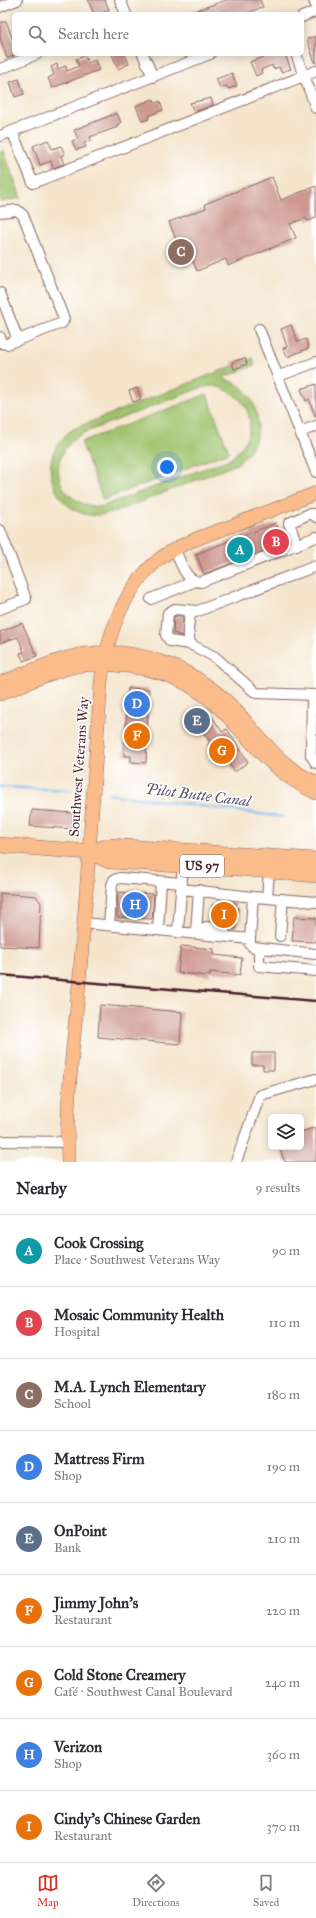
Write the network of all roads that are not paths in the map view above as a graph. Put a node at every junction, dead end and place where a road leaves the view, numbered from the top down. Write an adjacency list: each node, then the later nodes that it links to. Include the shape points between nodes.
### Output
1 (17, 0): 5 (street)
2 (120, 0): 7 (street)
3 (314, 0): 4 (street)
4 (316, 6)
5 (0, 7)
6 (316, 11): 8 (street)
7 (125, 12)
8 (304, 16)
9 (33, 56): 13 (street)
10 (144, 56): 16 (street)
11 (205, 56): 16 (street)
12 (297, 56): 15 (street)
13 (0, 69)
14 (316, 71): 15 (street)
15 (304, 75): 17 (street); 18 (street, via 33,184)
16 (153, 77): 18 (street)
17 (316, 108)
18 (12, 131): 19 (street)
19 (0, 136)
20 (0, 212): 24 (street, via 17,210 23,216 64,319 62,323)
21 (0, 293): 24 (street)
22 (259, 329): 26 (street)
23 (0, 337): 24 (street, via 2,343 7,344)
24 (18, 340)
25 (316, 362): 26 (street)
26 (279, 376): 28 (street)
27 (316, 426): 28 (street)
28 (300, 432): 29 (street)
29 (316, 472)
30 (316, 493): 35 (main road, Southwest Veterans Way, via 205,535)
31 (316, 517): 34 (street, via 309,514 289,523)
32 (0, 530): 39 (street, via 26,599)
33 (316, 537): 34 (street)
34 (297, 544): 37 (street, via 200,582)
35 (176, 550): 37 (street, via 188,578); 42 (main road, Southwest Veterans Way, via 147,571 134,588 115,622)
36 (316, 566): 40 (street)
37 (193, 582): 38 (street)
38 (151, 599)
39 (0, 609)
40 (198, 611): 41 (street, via 190,614); 41 (street, via 175,609 168,613 166,635 170,641)
41 (190, 644): 45 (street, via 214,658 256,693)
42 (105, 659): 43 (main road, via 84,654 60,660); 44 (main road); 47 (main road, via 145,657 184,670 226,699 274,754 288,766); 48 (main road, via 161,672 200,691 227,715 273,767); 50 (main road, Southwest Veterans Way)
43 (0, 683)
44 (0, 694)
45 (314, 695): 46 (street, via 311,755)
46 (316, 763)
47 (316, 782)
48 (316, 793)
49 (0, 845): 50 (highway, US 97)
50 (90, 852): 51 (highway, US 97, via 110,846); 52 (highway, US 97, via 108,861); 62 (main road, Southwest Veterans Way)
51 (316, 860)
52 (183, 865): 53 (highway, US 97); 56 (street)
53 (269, 871): 54 (highway, US 97); 59 (street)
54 (316, 875)
55 (161, 882): 56 (street); 63 (street, via 120,878 114,880); 64 (street)
56 (182, 886): 57 (street); 66 (street)
57 (199, 890): 58 (street); 65 (street)
58 (254, 897): 59 (street); 69 (street)
59 (267, 898): 60 (street)
60 (283, 900): 61 (street); 67 (street)
61 (316, 902)
62 (84, 923): 63 (street); 75 (main road, Southwest Veterans Way, via 70,1077)
63 (109, 925): 64 (street)
64 (158, 929): 66 (street)
65 (196, 929): 66 (street); 68 (street); 68 (street, via 227,929)
66 (178, 931)
67 (280, 936)
68 (238, 938): 69 (street)
69 (250, 939): 70 (street, via 253,948)
70 (259, 949): 71 (street); 72 (street, via 259,966)
71 (316, 954)
72 (316, 970)
73 (316, 1080): 77 (street, via 260,1095)
74 (0, 1141): 75 (street)
75 (67, 1142): 76 (main road, Southwest Veterans Way)
76 (68, 1162)
77 (236, 1162)

